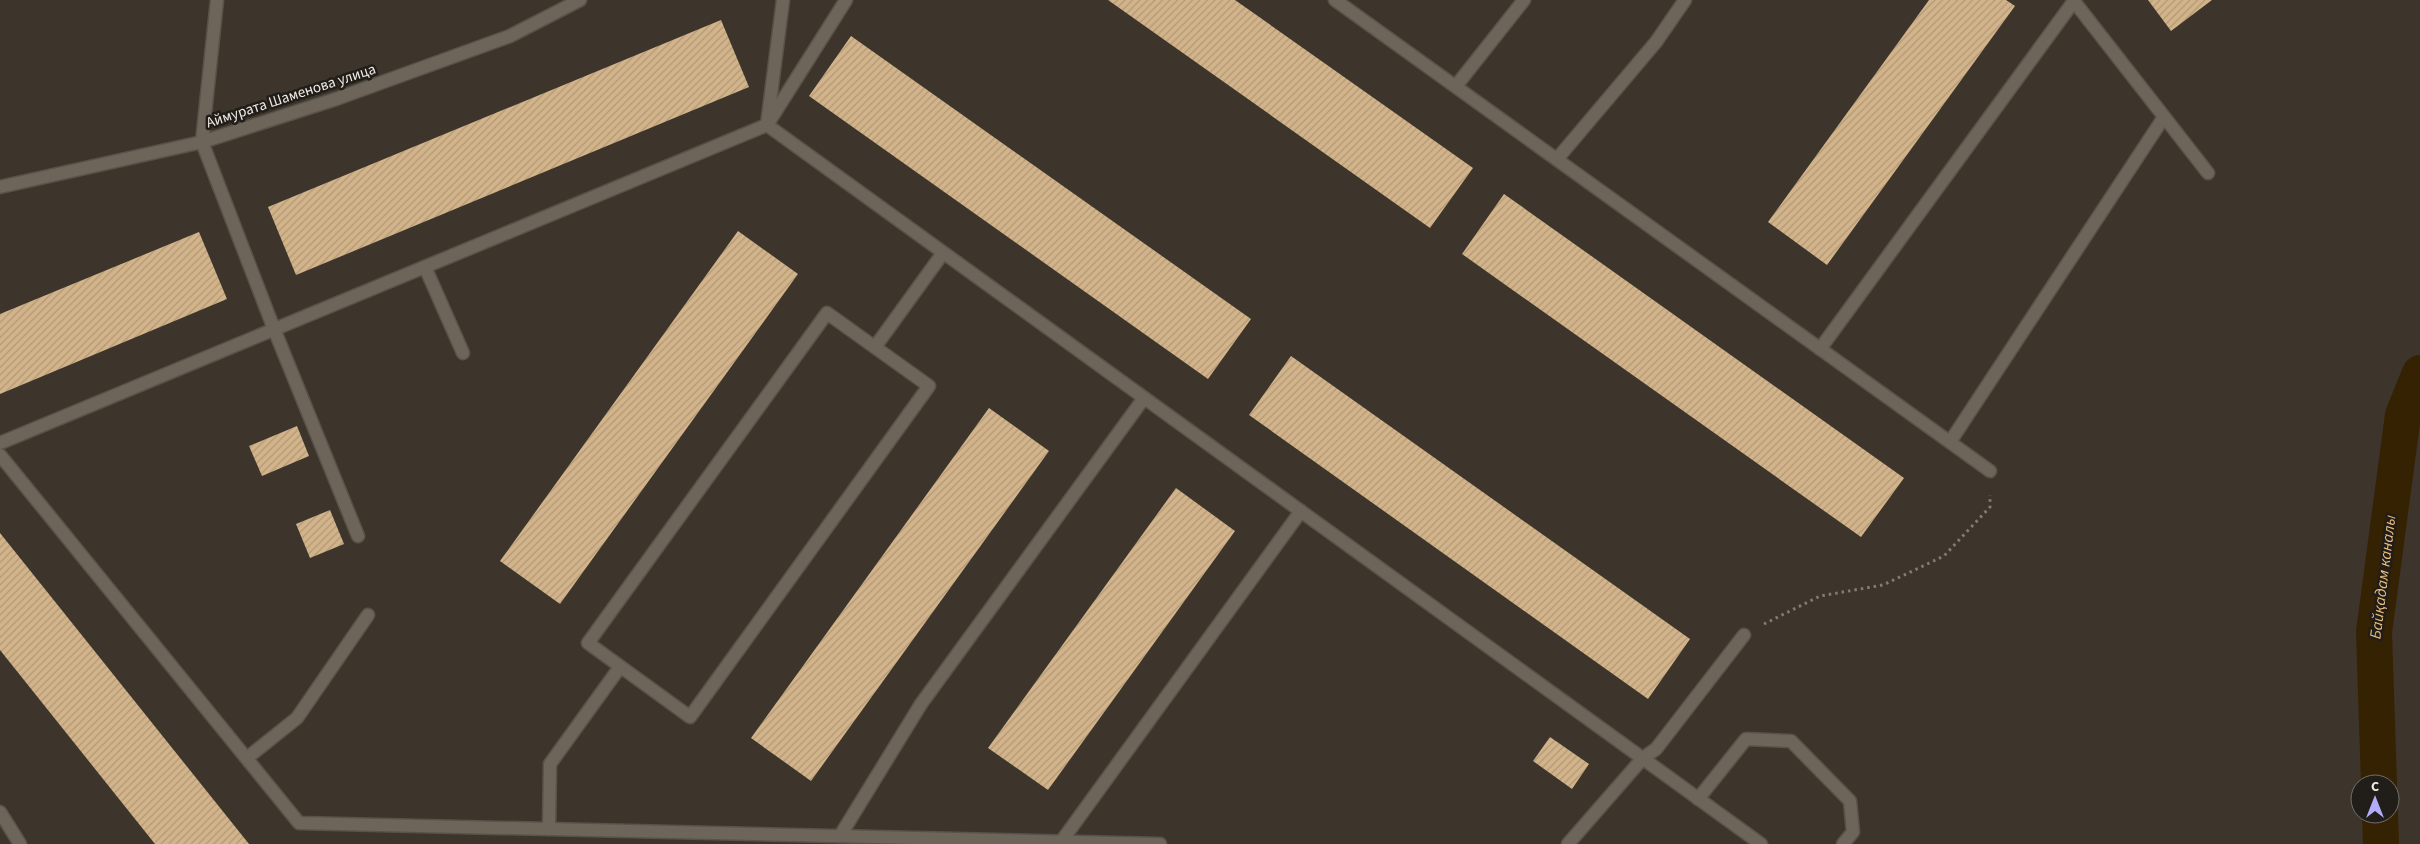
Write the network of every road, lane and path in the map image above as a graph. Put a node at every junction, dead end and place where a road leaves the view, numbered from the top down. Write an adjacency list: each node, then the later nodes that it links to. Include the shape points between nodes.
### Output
1 (218, 0): 12 (street)
2 (580, 0): 12 (street, Аймурата Шаменова улица, via 510,36 363,90)
3 (783, 0): 11 (street)
4 (846, 0): 11 (street)
5 (1336, 0): 9 (street)
6 (1524, 0): 9 (street)
7 (1685, 0): 13 (street, via 1656,42)
8 (2073, 0): 10 (street); 20 (street)
9 (1456, 86): 13 (street)
10 (2164, 117): 14 (street); 23 (street)
11 (767, 125): 16 (street); 17 (street)
12 (202, 142): 15 (street, Аймурата Шаменова улица); 18 (street)
13 (1557, 159): 20 (street)
14 (2208, 173)
15 (0, 187)
16 (943, 253): 19 (street); 22 (street)
17 (425, 267): 18 (street); 21 (street)
18 (274, 329): 24 (street); 28 (street)
19 (875, 348): 31 (street, via 827,313 588,643); 31 (street, via 928,386 690,716)
20 (1820, 349): 23 (street)
21 (463, 353)
22 (1144, 398): 27 (street); 37 (street, via 922,704)
23 (1950, 442): 26 (street)
24 (0, 443)
25 (0, 455): 32 (street)
26 (1990, 471): 30 (path, via 1990,507 1944,556 1883,585 1820,596)
27 (1301, 511): 33 (street); 38 (street)
28 (358, 536)
29 (368, 615): 32 (street, via 297,718)
30 (1744, 635): 33 (street, via 1656,748)
31 (620, 666): 36 (street, via 550,764)
32 (247, 758): 36 (street, via 299,823)
33 (1643, 758): 34 (street); 41 (street)
34 (1698, 798): 42 (street); 43 (street, via 1746,739 1790,741 1850,801 1853,832)
35 (0, 812): 39 (street)
36 (549, 829): 37 (street)
37 (840, 836): 38 (street)
38 (1061, 842): 40 (street)
39 (20, 844)
40 (1160, 844)
41 (1568, 844)
42 (1761, 844)
43 (1843, 844)

